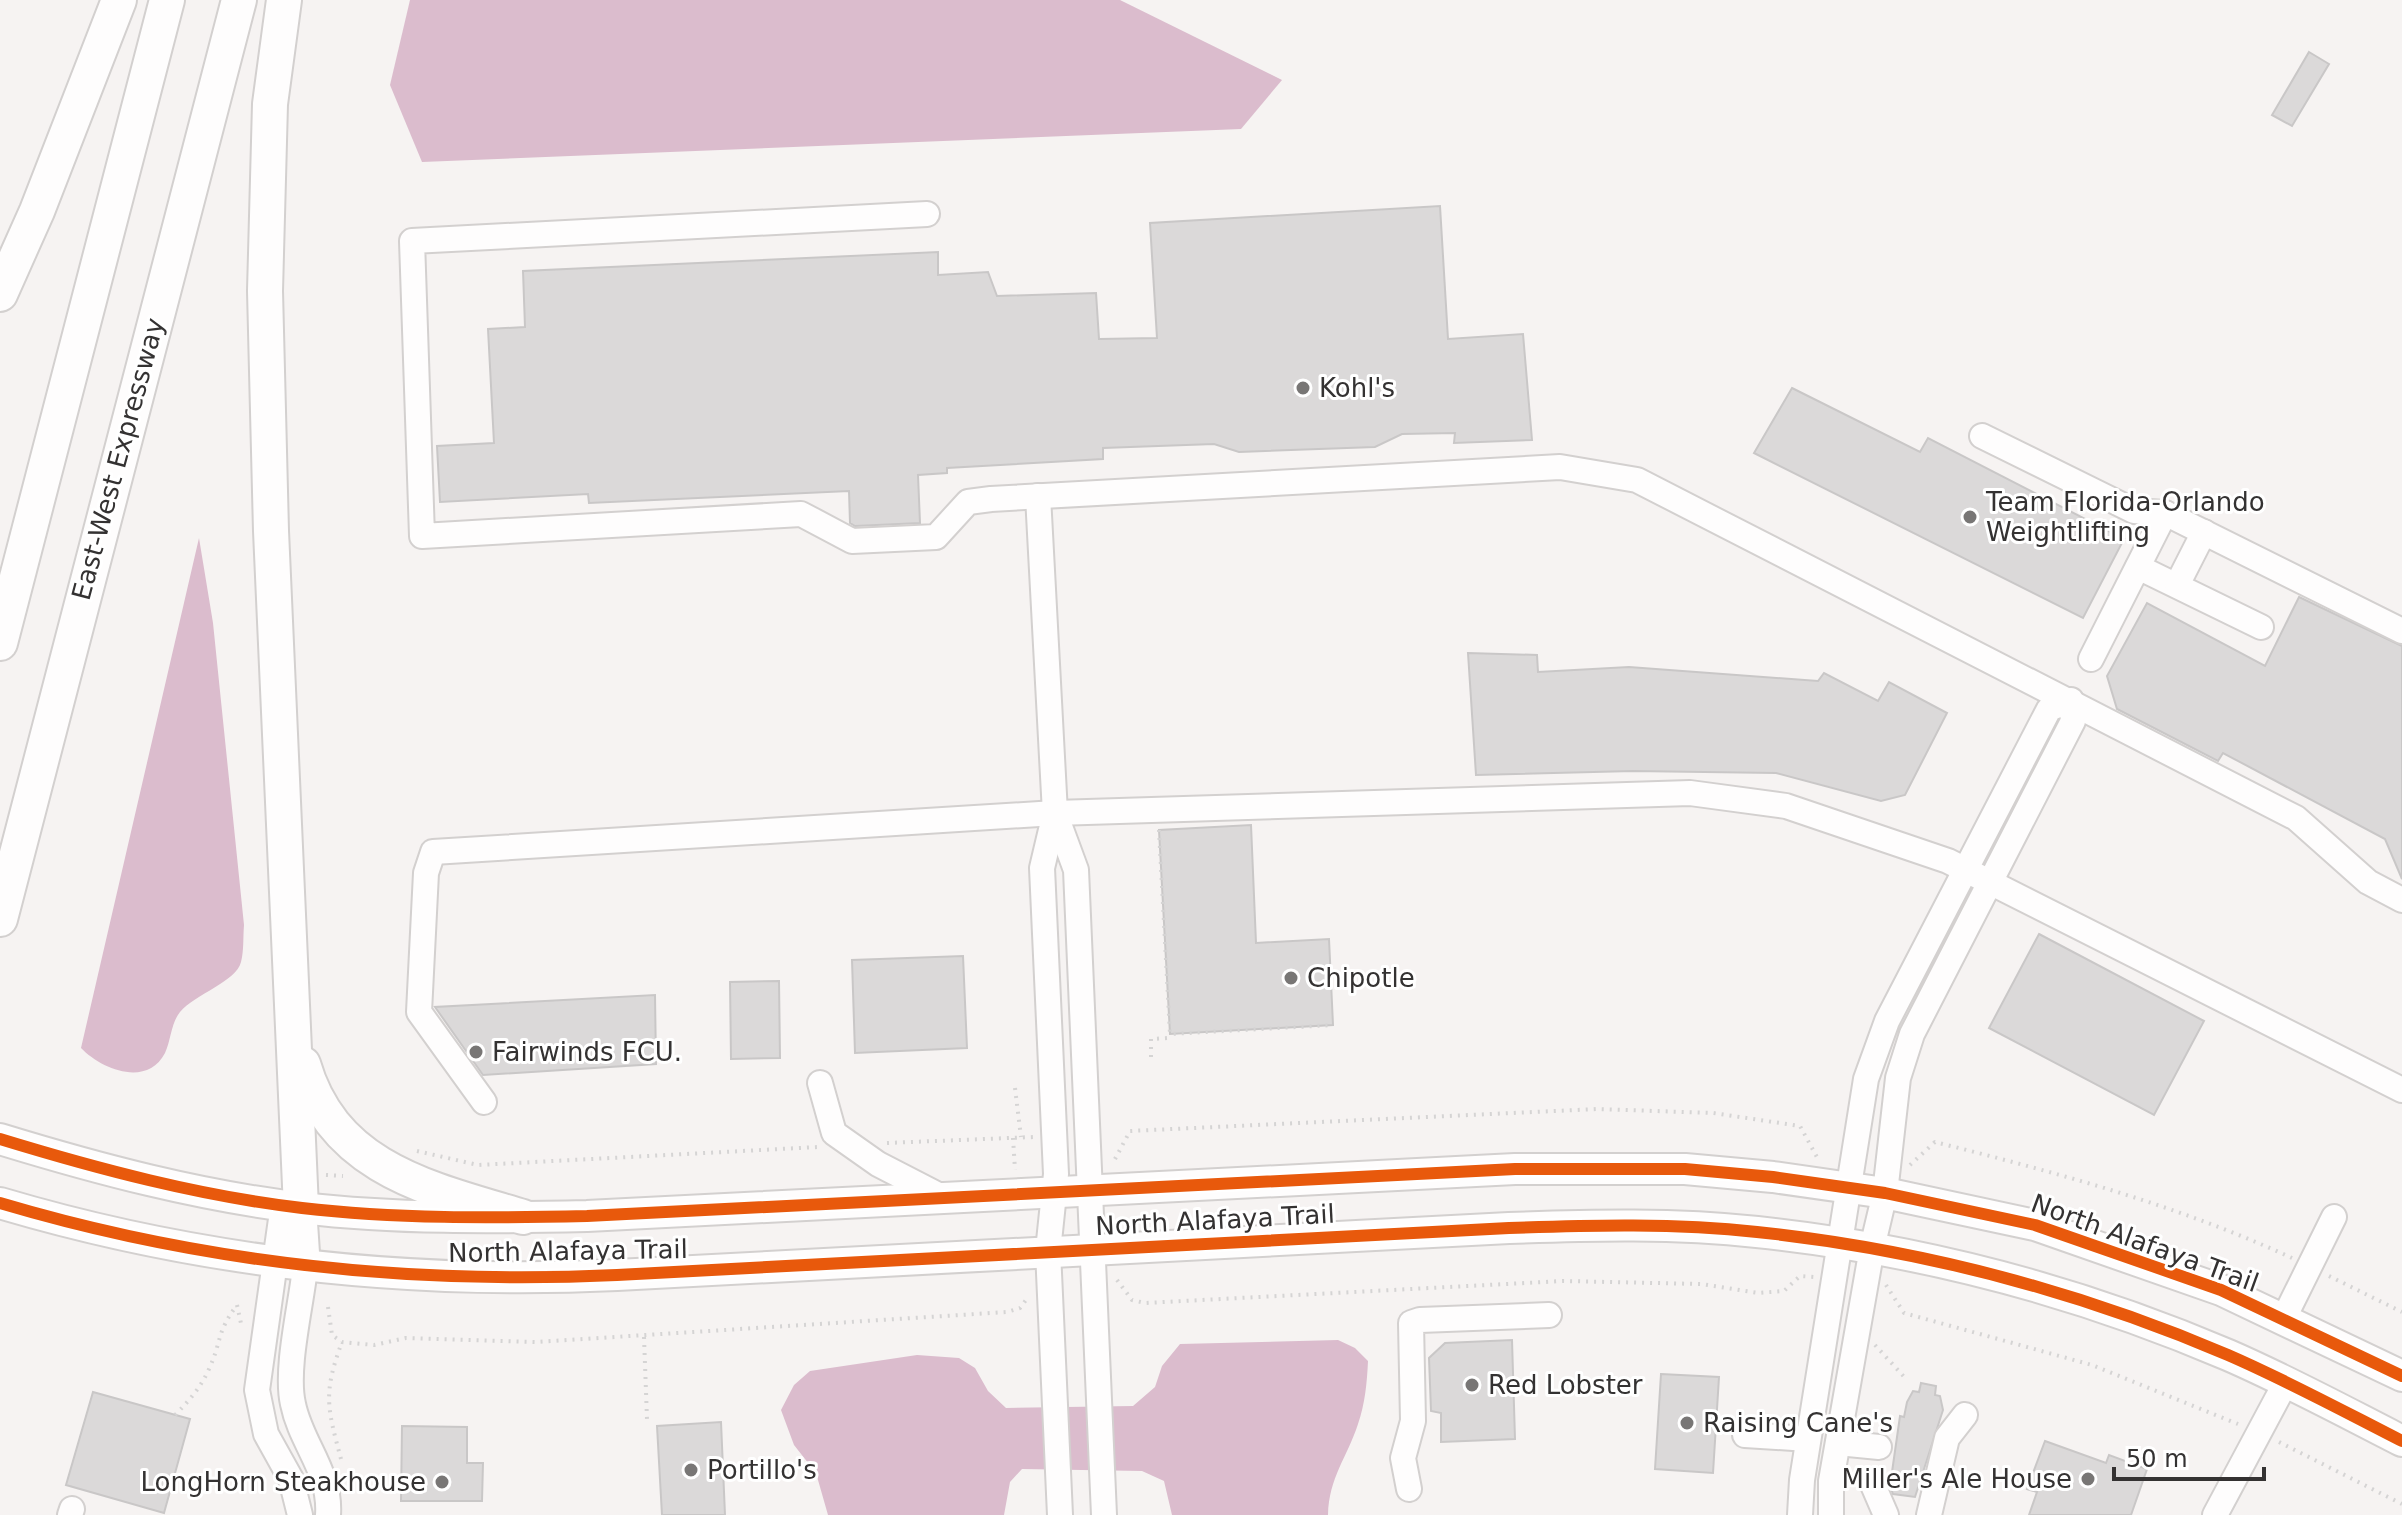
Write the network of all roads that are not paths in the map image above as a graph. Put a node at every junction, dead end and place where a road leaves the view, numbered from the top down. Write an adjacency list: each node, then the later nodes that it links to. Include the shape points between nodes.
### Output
1 (119, 0): 6 (highway)
2 (167, 0): 15 (highway)
3 (239, 0): 22 (highway, East-West Expressway)
4 (284, 0): 23 (highway, via 270,104 265,291)
5 (927, 214): 8 (street, via 412,241 422,536 801,514 852,541 936,537 968,502)
6 (0, 294)
7 (1982, 436): 9 (street, via 2134,511)
8 (1038, 496): 17 (street, via 1560,467 1637,480); 18 (street)
9 (2165, 513): 10 (street); 11 (street)
10 (2204, 532): 12 (street); 14 (street)
11 (2138, 567): 12 (street); 16 (street)
12 (2177, 585): 13 (street)
13 (2261, 627)
14 (2402, 631)
15 (0, 643)
16 (2091, 659)
17 (2071, 700): 19 (street, via 2049,709); 20 (street, via 2073,721); 21 (street, via 2296,818 2368,882)
18 (1055, 813): 19 (street, via 1690,793 1786,806); 26 (street, via 433,852 426,873 419,1012); 29 (street, via 1076,870); 30 (street, via 1042,868)
19 (1965, 870): 20 (street); 28 (street, via 1887,1021 1866,1079)
20 (1990, 883): 25 (street); 31 (street, via 1912,1034 1898,1078)
21 (2402, 900)
22 (0, 919)
23 (292, 1025): 34 (highway); 35 (highway, via 312,1094 376,1165 427,1188)
24 (820, 1083): 32 (street, via 834,1133 878,1164)
25 (2402, 1090)
26 (484, 1102)
27 (0, 1139): 34 (main road, North Alafaya Trail, via 128,1175)
28 (1849, 1187): 29 (main road, North Alafaya Trail, via 1729,1173 1604,1167); 31 (main road, North Alafaya Trail); 37 (street)
29 (1090, 1190): 30 (main road, North Alafaya Trail); 38 (street)
30 (1056, 1192): 32 (main road, North Alafaya Trail); 40 (street)
31 (1885, 1193): 39 (street); 44 (main road, North Alafaya Trail, via 2035,1225 2150,1262)
32 (942, 1197): 35 (main road, North Alafaya Trail)
33 (0, 1203): 41 (main road, North Alafaya Trail, via 120,1235)
34 (292, 1206): 35 (main road, North Alafaya Trail); 41 (street); 42 (main road)
35 (523, 1217)
36 (2334, 1217): 44 (street)
37 (1839, 1243): 38 (main road, North Alafaya Trail, via 1756,1232 1597,1225); 39 (main road, North Alafaya Trail); 49 (street)
38 (1092, 1247): 40 (main road, North Alafaya Trail); 56 (street)
39 (1872, 1248): 46 (main road, North Alafaya Trail, via 1950,1263 2084,1301); 51 (street, via 1877,1284)
40 (1048, 1251): 42 (main road, North Alafaya Trail, via 547,1278); 55 (street)
41 (272, 1263): 42 (main road, North Alafaya Trail); 57 (street, via 257,1390 266,1434 291,1479)
42 (305, 1268): 58 (street, via 290,1387 293,1407 321,1465)
43 (1549, 1315): 54 (street, via 1411,1323 1413,1421 1403,1458)
44 (2284, 1318): 45 (main road, North Alafaya Trail)
45 (2402, 1376)
46 (2286, 1382): 50 (main road, North Alafaya Trail); 63 (street)
47 (1965, 1415): 62 (street, via 1947,1438)
48 (1745, 1435): 49 (street)
49 (1808, 1439): 59 (street)
50 (2402, 1441)
51 (1838, 1443): 52 (street); 60 (street)
52 (1879, 1447)
53 (1873, 1485): 61 (street)
54 (1409, 1489)
55 (1059, 1506)
56 (1104, 1507)
57 (300, 1515)
58 (328, 1515)
59 (1800, 1515)
60 (1831, 1515)
61 (1886, 1515)
62 (1929, 1515)
63 (2215, 1515)

